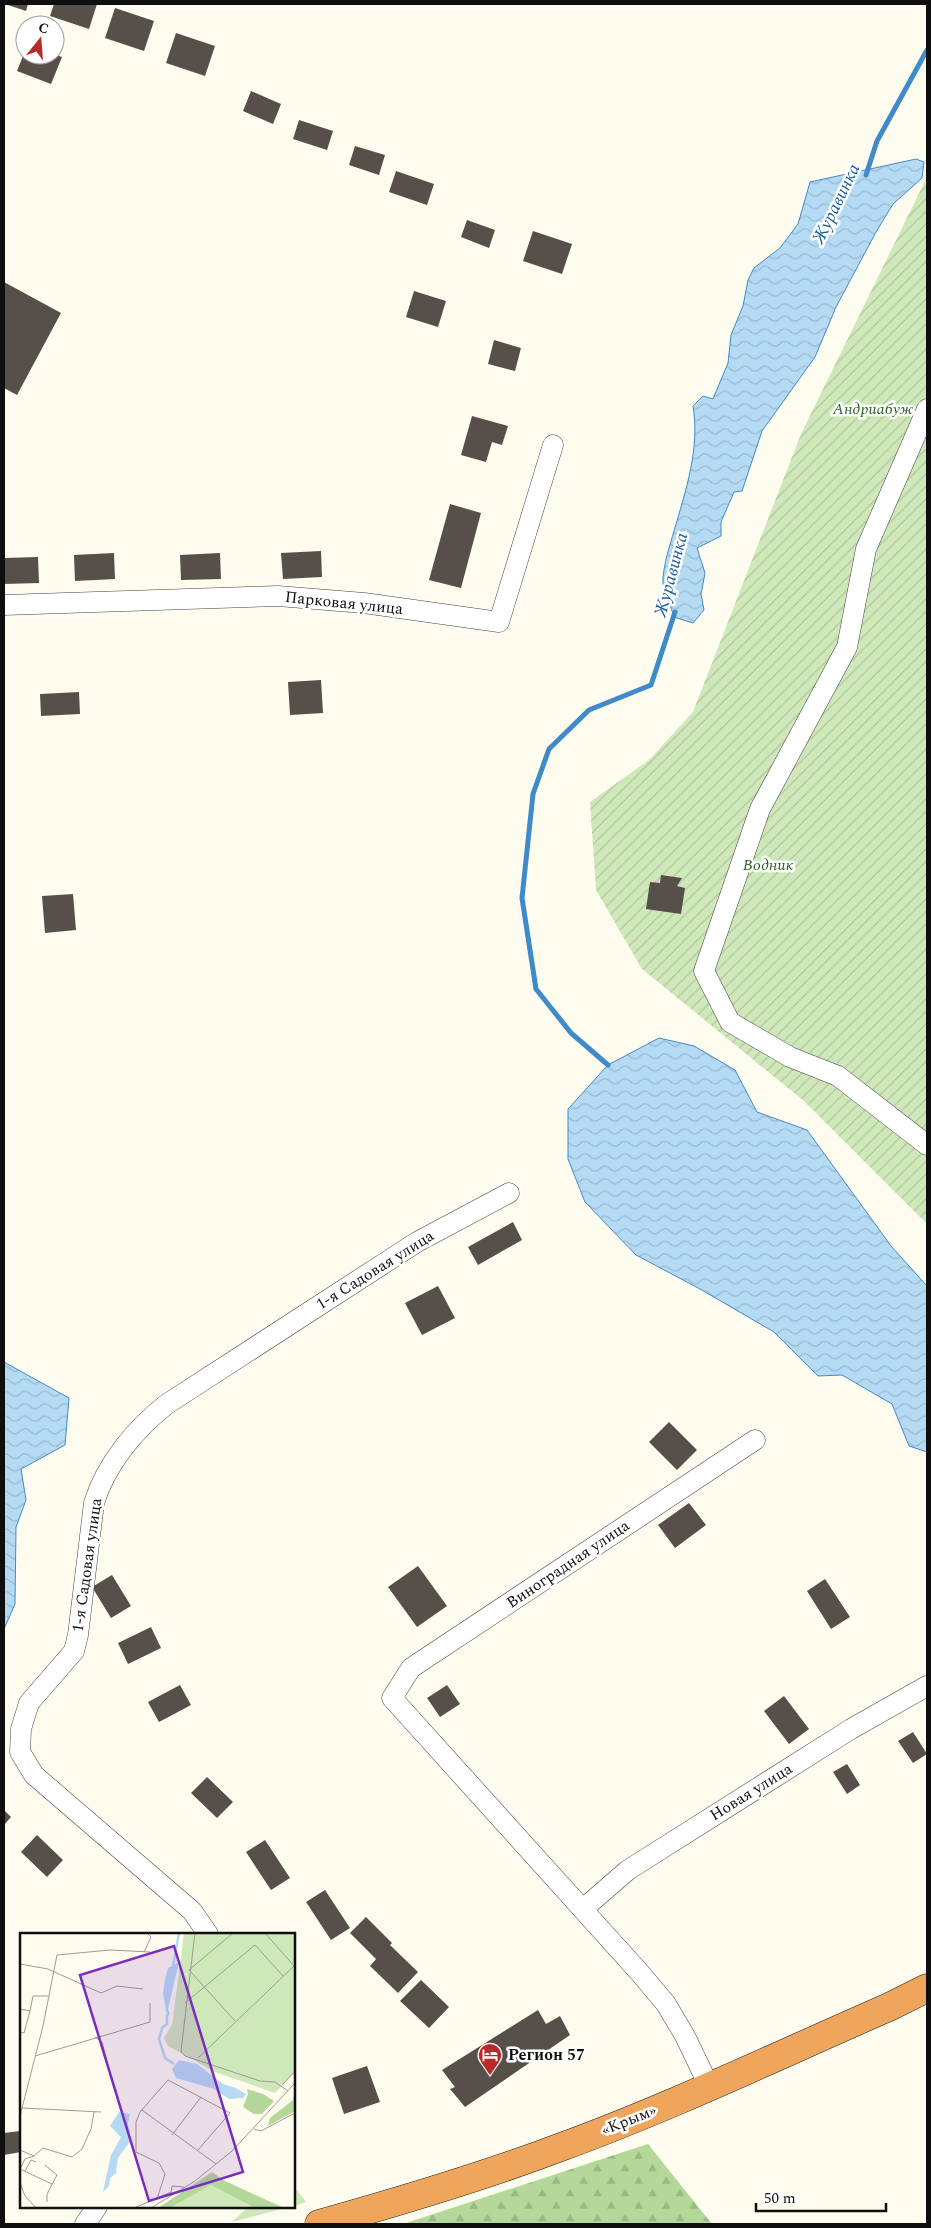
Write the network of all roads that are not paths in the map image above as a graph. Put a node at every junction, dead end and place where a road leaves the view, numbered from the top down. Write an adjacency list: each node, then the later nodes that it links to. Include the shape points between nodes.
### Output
1 (927, 409): 4 (street, via 866,549 847,647 760,809 704,971 730,1022 790,1057 838,1076)
2 (554, 445): 3 (street, Парковая улица, via 499,622 278,596)
3 (4, 604)
4 (927, 1145)
5 (509, 1193): 9 (street, 1-я Садовая улица, via 417,1242 167,1404 150,1417 112,1462 100,1482 94,1502 74,1651 29,1703 20,1729 20,1752 34,1774 192,1911)
6 (755, 1440): 8 (street, Виноградная улица, via 411,1668 392,1698)
7 (927, 1686): 8 (street, Новая улица, via 851,1729 628,1870)
8 (583, 1908): 11 (street, via 666,2004)
9 (207, 1933)
10 (927, 1988): 11 (highway, «Крым»)
11 (709, 2086): 12 (highway, «Крым»)
12 (562, 2147): 15 (highway, «Крым»); 16 (highway)
13 (96, 2208): 14 (street)
14 (85, 2224)
15 (319, 2224)
16 (377, 2224)

